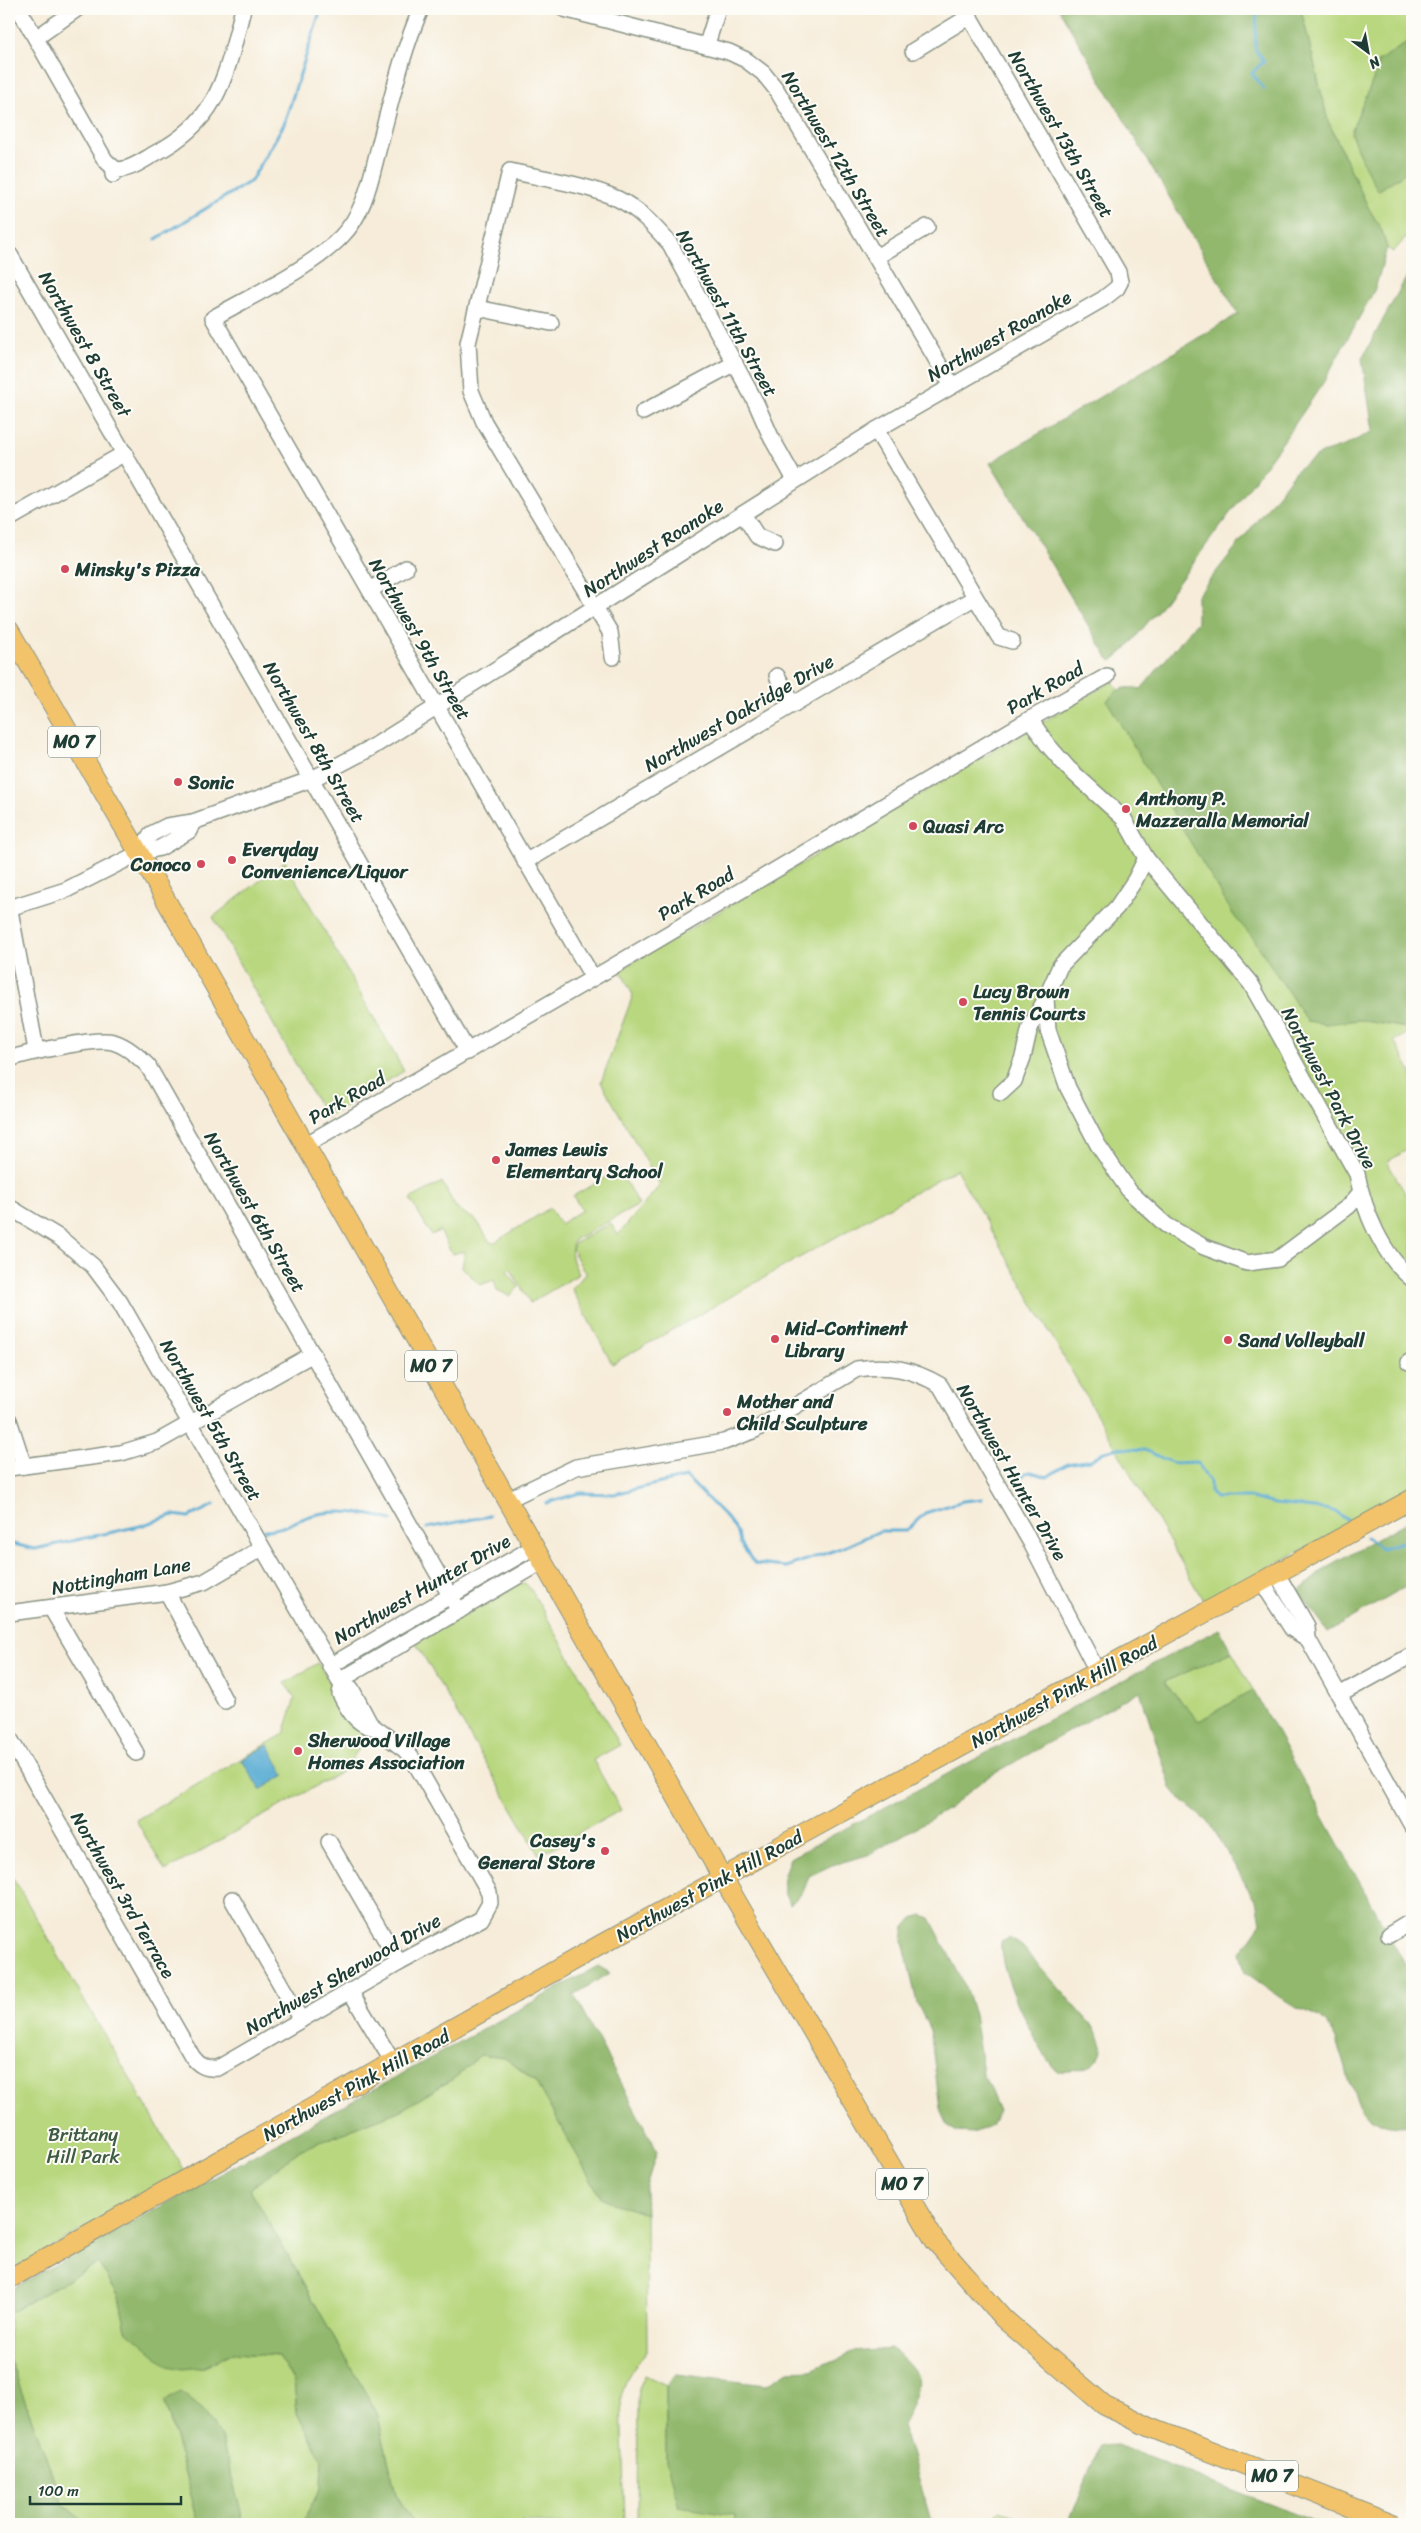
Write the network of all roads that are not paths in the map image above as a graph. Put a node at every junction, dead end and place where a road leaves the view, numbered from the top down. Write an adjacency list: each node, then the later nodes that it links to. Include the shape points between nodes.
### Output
1 (19, 9): 8 (street)
2 (77, 9): 8 (street)
3 (243, 9): 8 (street, via 226,76 208,111 170,146 126,170 114,173)
4 (421, 9): 27 (street, Northwest 9th Street, via 408,37 372,177 361,208 347,229 316,258 213,318)
5 (564, 9): 9 (street, Northwest 12th Street)
6 (718, 9): 9 (street)
7 (967, 12): 10 (street); 14 (street, Northwest 13th Street)
8 (36, 38)
9 (707, 44): 13 (street, Northwest 12th Street, via 746,60 763,72)
10 (913, 51)
11 (927, 227): 13 (street)
12 (10, 255): 21 (street, Northwest 8 Street)
13 (876, 257): 18 (street, Northwest 12th Street)
14 (1126, 284): 18 (street, Northwest Roanoke)
15 (477, 308): 16 (street); 17 (street, Northwest 11th Street, via 510,171 600,192 636,210 670,244); 29 (street, via 468,343 471,391 476,407)
16 (551, 323)
17 (735, 363): 19 (street); 22 (street, Northwest 11th Street)
18 (952, 386): 20 (street, Northwest Roanoke)
19 (643, 412)
20 (876, 430): 22 (street, Northwest Roanoke); 28 (street)
21 (125, 453): 24 (street); 38 (street, Northwest 8th Street)
22 (795, 480): 23 (street, Northwest Roanoke)
23 (743, 514): 25 (street, via 757,536); 29 (street, Northwest Roanoke)
24 (9, 518)
25 (775, 544)
26 (406, 568): 27 (street)
27 (370, 590): 36 (street, Northwest 9th Street)
28 (974, 598): 31 (street, via 999,637); 35 (street, Northwest Oakridge Drive)
29 (596, 608): 32 (street, via 610,632); 36 (street, Northwest Roanoke)
30 (9, 630): 39 (main road, MO 7)
31 (1012, 641)
32 (613, 657)
33 (777, 676): 35 (street)
34 (1107, 676): 37 (street, Park Road)
35 (794, 704): 41 (street, Northwest Oakridge Drive)
36 (436, 707): 38 (street, Northwest Roanoke, via 371,748); 41 (street, Northwest 9th Street)
37 (1030, 719): 40 (street, Northwest Park Drive, via 1068,768 1124,819); 43 (street, Park Road)
38 (312, 779): 39 (street, Northwest Roanoke, via 193,822 167,826 151,834); 46 (street, Northwest 8th Street)
39 (139, 853): 42 (street, via 66,890); 49 (main road, MO 7)
40 (1146, 858): 44 (street, Northwest Park Drive, via 1117,907 1060,966); 50 (street, Northwest Park Drive, via 1250,984 1356,1174)
41 (525, 862): 43 (street, Northwest 9th Street)
42 (9, 907): 45 (street)
43 (593, 978): 46 (street, Park Road)
44 (1046, 998): 48 (street, via 1030,1027 1014,1081); 50 (street, Northwest Park Drive, via 1048,1030 1068,1088 1098,1145 1130,1192 1166,1225 1204,1247 1247,1263 1278,1259 1349,1206)
45 (36, 1050): 47 (street, Northwest 6th Street); 53 (street, Northwest 6th Street, via 112,1041 133,1052 148,1066)
46 (468, 1052): 49 (street, Park Road)
47 (9, 1059)
48 (1001, 1093)
49 (305, 1145): 59 (main road, MO 7)
50 (1360, 1193): 52 (street, via 1385,1248)
51 (9, 1207): 55 (street, Northwest 5th Street, via 60,1238 93,1266 120,1302)
52 (1412, 1279)
53 (313, 1354): 55 (street); 64 (street, Northwest 6th Street)
54 (9, 1420): 56 (street)
55 (191, 1424): 56 (street, via 157,1442 120,1453); 60 (street, Northwest 5th Street)
56 (24, 1466): 57 (street)
57 (9, 1468)
58 (1412, 1499): 62 (main road, Northwest Pink Hill Road)
59 (507, 1500): 61 (main road, MO 7); 70 (street, Northwest Hunter Drive, via 576,1467 724,1442 755,1430 857,1369 898,1367 940,1385 1031,1543)
60 (262, 1548): 63 (street, Nottingham Lane, via 204,1582); 69 (street, Northwest 5th Street)
61 (538, 1554): 64 (street, Northwest Hunter Drive); 66 (street, Northwest Hunter Drive); 78 (main road, MO 7)
62 (1270, 1578): 70 (main road, Northwest Pink Hill Road); 72 (street, via 1307,1626 1308,1639)
63 (166, 1592): 65 (street, Nottingham Lane); 73 (street)
64 (451, 1596): 66 (street, Northwest 6th Street); 69 (street, Northwest Hunter Drive)
65 (51, 1608): 67 (street, Nottingham Lane); 75 (street)
66 (459, 1611): 71 (street, Northwest Hunter Drive)
67 (9, 1613)
68 (1412, 1655): 72 (street)
69 (330, 1666): 71 (street, Northwest 5th Street)
70 (1098, 1673): 78 (main road, Northwest Pink Hill Road)
71 (341, 1683): 80 (street, Northwest 5th Street, via 340,1694 351,1713 363,1725 374,1727 405,1750 414,1761 489,1892)
72 (1339, 1695): 76 (street)
73 (225, 1701)
74 (9, 1737): 87 (street, Northwest 3rd Terrace, via 192,2056)
75 (136, 1752)
76 (1412, 1826)
77 (329, 1842): 83 (street)
78 (724, 1879): 86 (main road, Northwest Pink Hill Road, via 602,1944); 89 (main road, MO 7, via 935,2241 1004,2319 1104,2405 1149,2428)
79 (232, 1899): 85 (street)
80 (490, 1902): 83 (street, Northwest Sherwood Drive, via 481,1919)
81 (1412, 1921): 82 (street)
82 (1389, 1935)
83 (399, 1964): 84 (street, Northwest Sherwood Drive)
84 (350, 1991): 85 (street, Northwest Sherwood Drive); 86 (street)
85 (301, 2020): 87 (street, Northwest Sherwood Drive, via 218,2068)
86 (394, 2064): 88 (main road, Northwest Pink Hill Road)
87 (207, 2069)
88 (9, 2279)
89 (1394, 2524)

